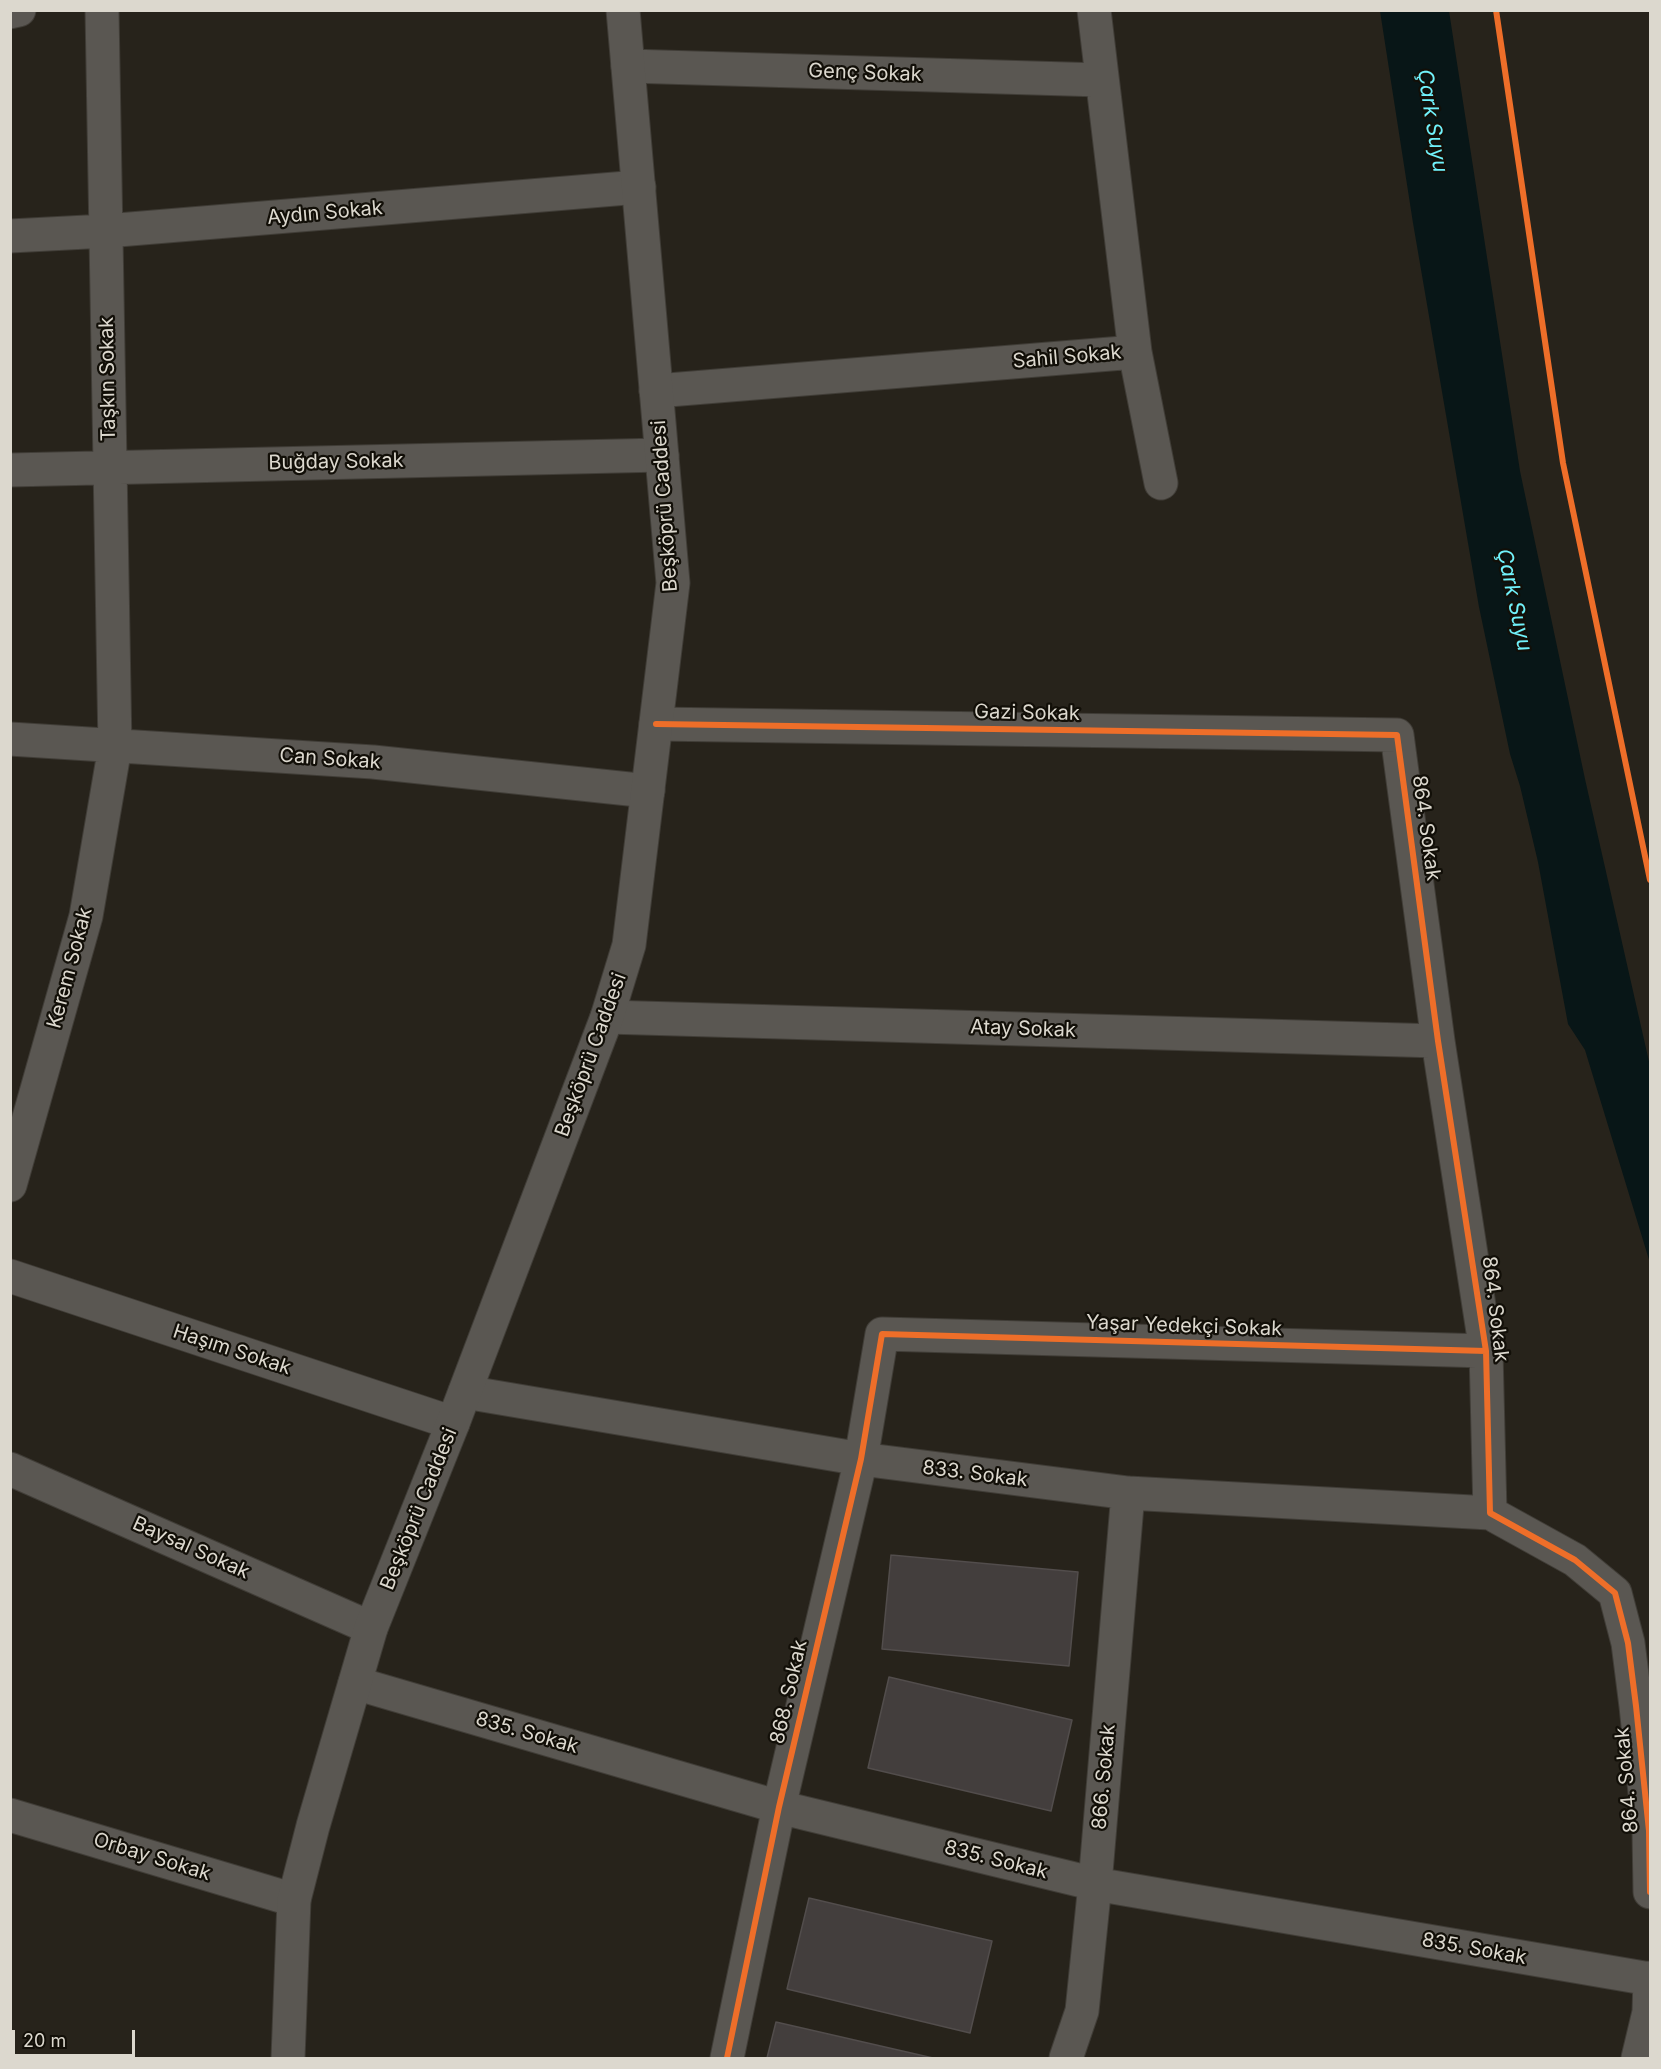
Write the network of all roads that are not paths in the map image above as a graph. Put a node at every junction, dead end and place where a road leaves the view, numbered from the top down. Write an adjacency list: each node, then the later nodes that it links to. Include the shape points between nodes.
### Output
1 (19, 10): 5 (street)
2 (102, 10): 9 (street, Taşkın Sokak)
3 (623, 10): 6 (street, Beşköprü Caddesi)
4 (1094, 10): 7 (street, Sahil Sokak)
5 (10, 12)
6 (628, 66): 7 (street, Genç Sokak); 8 (street, Beşköprü Caddesi)
7 (1101, 80): 11 (street, Sahil Sokak)
8 (639, 187): 9 (street, Aydın Sokak); 12 (street, Beşköprü Caddesi)
9 (106, 231): 10 (street, Aydın Sokak); 14 (street, Taşkın Sokak)
10 (10, 236)
11 (1135, 352): 12 (street, Sahil Sokak); 16 (street)
12 (656, 391): 13 (street, Beşköprü Caddesi)
13 (662, 455): 14 (street, Buğday Sokak); 17 (street, Beşköprü Caddesi, via 673,583)
14 (110, 468): 15 (street, Buğday Sokak); 20 (street, Taşkın Sokak)
15 (10, 470)
16 (1161, 483)
17 (656, 724): 18 (street, Gazi Sokak); 21 (street, Beşköprü Caddesi)
18 (1397, 735): 23 (street, 864. Sokak)
19 (10, 739): 20 (street, Can Sokak)
20 (115, 747): 21 (street, Can Sokak, via 373,762); 24 (street, Kerem Sokak, via 86,916)
21 (648, 791): 22 (street, Beşköprü Caddesi, via 629,945)
22 (607, 1017): 23 (street, Atay Sokak); 28 (street, Beşköprü Caddesi)
23 (1438, 1041): 27 (street, 864. Sokak)
24 (10, 1185)
25 (10, 1276): 29 (street, Haşım Sokak)
26 (882, 1334): 27 (street, Yaşar Yedekçi Sokak); 30 (street, 868. Sokak)
27 (1486, 1351): 33 (street, 864. Sokak)
28 (465, 1392): 29 (street, Beşköprü Caddesi); 30 (street, 833. Sokak)
29 (453, 1423): 34 (street, Beşköprü Caddesi)
30 (861, 1459): 32 (street, 833. Sokak); 36 (street, 868. Sokak)
31 (10, 1469): 34 (street, Baysal Sokak)
32 (1128, 1493): 33 (street, 833. Sokak); 38 (street, 866. Sokak)
33 (1490, 1513): 39 (street, 864. Sokak, via 1575,1560 1615,1593 1628,1643 1636,1706 1649,1832)
34 (371, 1628): 35 (street, Beşköprü Caddesi)
35 (355, 1683): 36 (street, 835. Sokak); 40 (street, Beşköprü Caddesi)
36 (779, 1807): 38 (street, 835. Sokak); 43 (street, 868. Sokak)
37 (10, 1815): 40 (street, Orbay Sokak)
38 (1095, 1884): 41 (street, 835. Sokak); 44 (street, 866. Sokak, via 1082,2011)
39 (1650, 1892)
40 (294, 1900): 42 (street, Beşköprü Caddesi)
41 (1650, 1979): 45 (street, via 1649,2012)
42 (288, 2058)
43 (728, 2058)
44 (1066, 2058)
45 (1638, 2058)

